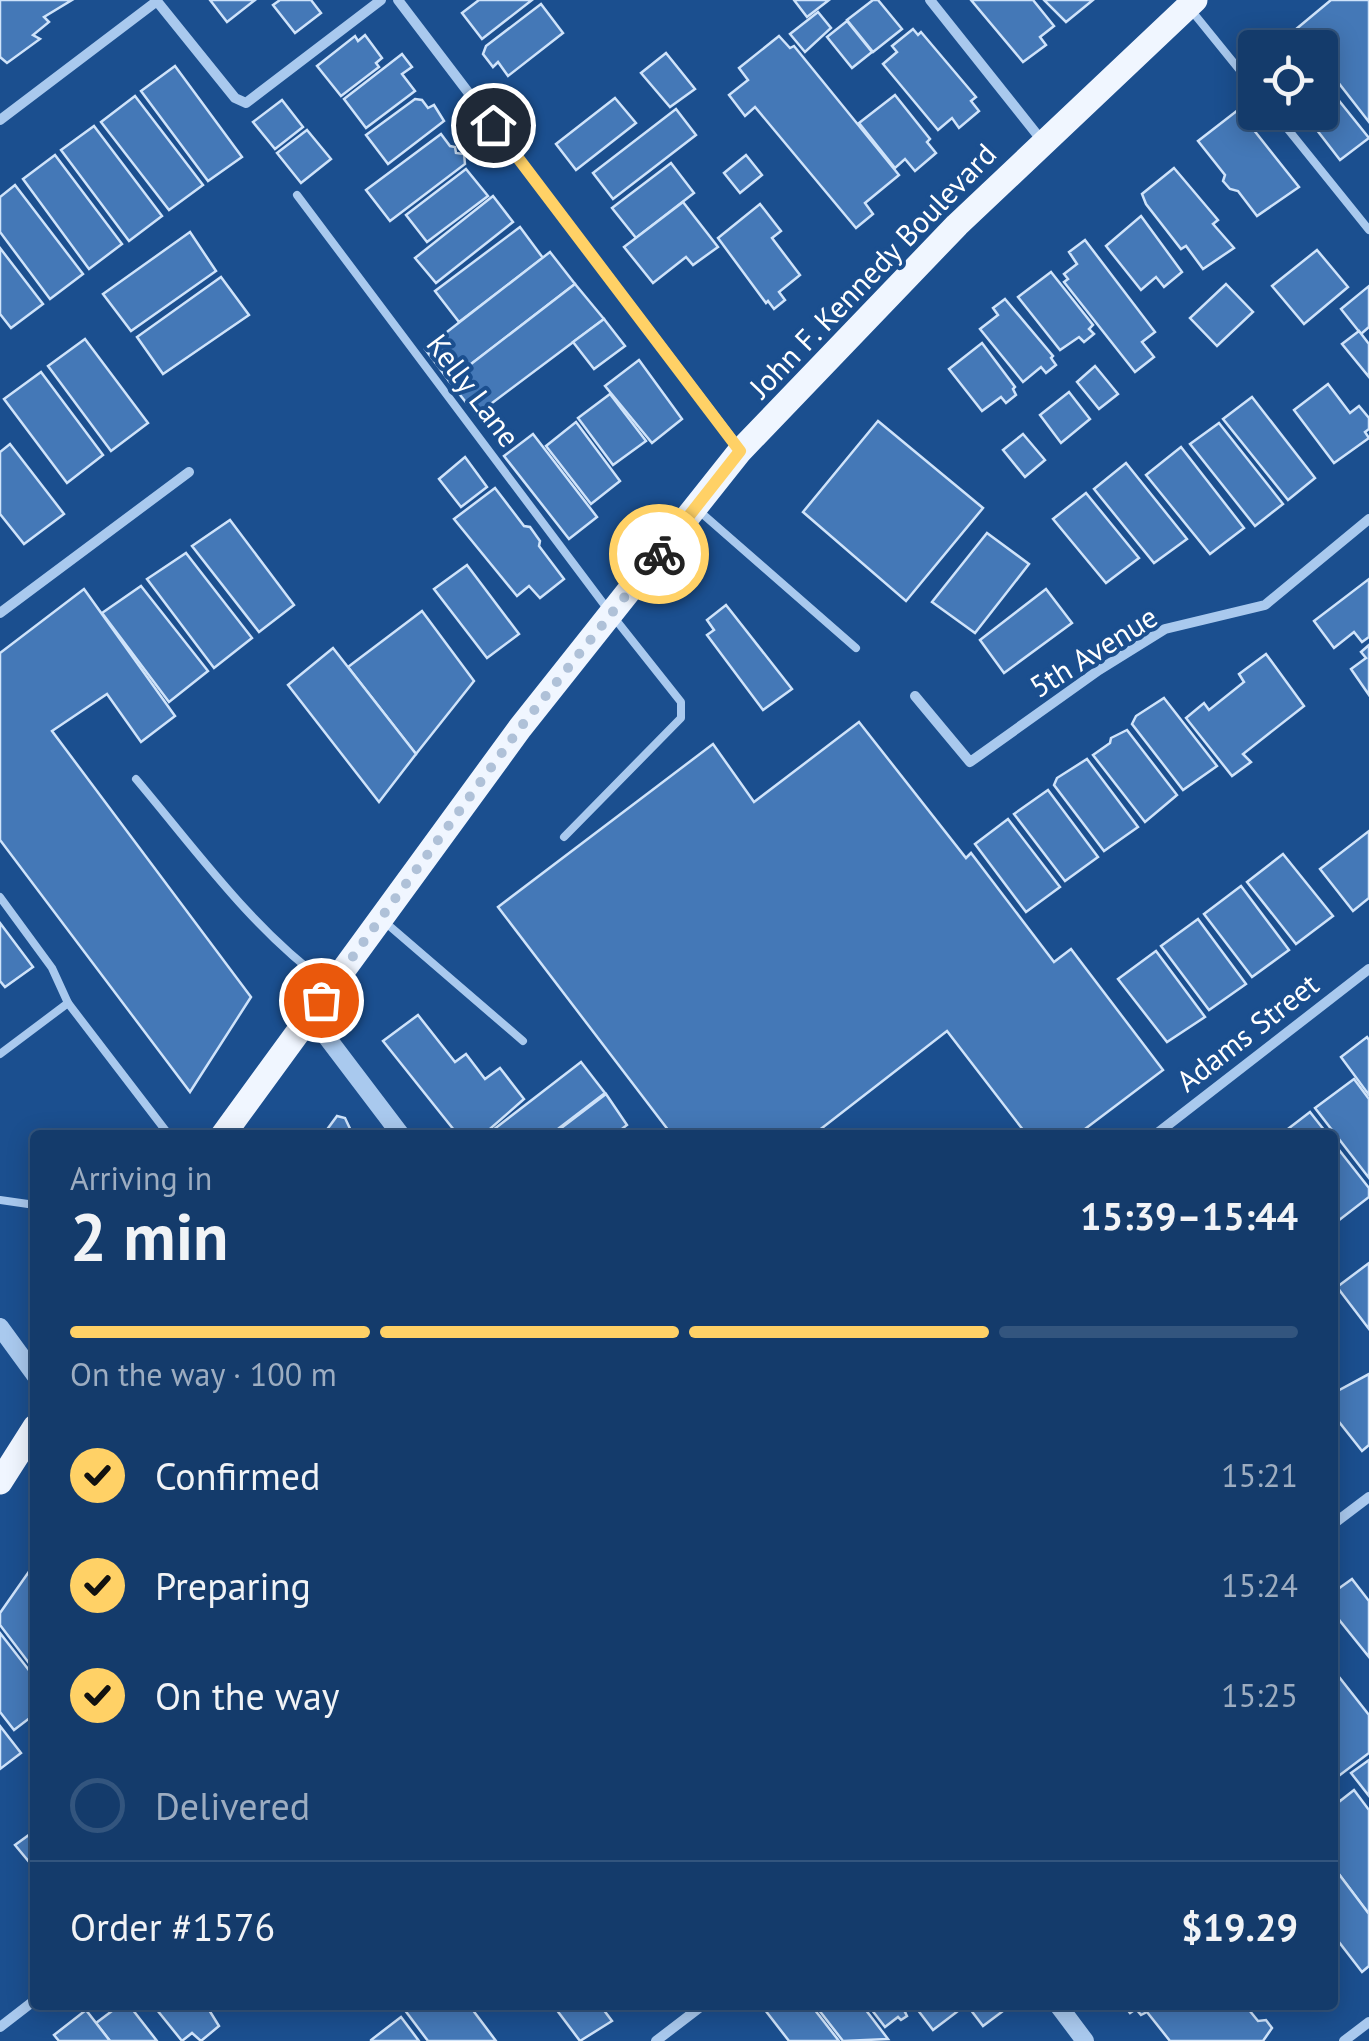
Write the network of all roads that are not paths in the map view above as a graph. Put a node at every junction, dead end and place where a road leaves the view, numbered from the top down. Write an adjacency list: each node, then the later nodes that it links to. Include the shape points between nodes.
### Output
1 (156, 0): 2 (street, via 246,103); 7 (street)
2 (381, 0)
3 (398, 0): 12 (street)
4 (930, 0): 9 (street)
5 (1192, 3): 6 (lane); 9 (main road, John F. Kennedy Boulevard)
6 (1238, 66)
7 (0, 120)
8 (1288, 130): 11 (lane)
9 (1044, 143): 12 (main road, John F. Kennedy Boulevard)
10 (297, 195): 17 (lane, Kelly Lane)
11 (1369, 230)
12 (740, 451): 14 (main road, John F. Kennedy Boulevard)
13 (189, 472): 16 (street)
14 (695, 507): 17 (main road, John F. Kennedy Boulevard); 18 (lane)
15 (1369, 520): 19 (street, 5th Avenue, via 1265,605 1165,629 970,762)
16 (0, 614)
17 (612, 615): 21 (lane, Kelly Lane, via 681,702 682,718); 23 (main road, John F. Kennedy Boulevard)
18 (856, 648)
19 (915, 696)
20 (136, 779): 25 (lane, via 255,920)
21 (564, 837)
22 (0, 898): 26 (lane, via 52,968)
23 (381, 919): 25 (main road, John F. Kennedy Boulevard); 28 (lane)
24 (1369, 969): 33 (street, Adams Street)
25 (331, 986): 27 (main road, John F. Kennedy Boulevard)
26 (68, 1003): 29 (lane); 30 (lane)
27 (310, 1015): 31 (main road, John F. Kennedy Boulevard); 32 (street)
28 (522, 1041)
29 (0, 1054)
30 (165, 1130)
31 (227, 1130)
32 (397, 1130)
33 (1161, 1130)
34 (0, 1200): 35 (lane)
35 (30, 1204)
36 (0, 1329): 37 (street)
37 (30, 1368)
38 (30, 1441): 39 (main road)
39 (2, 1473)
40 (1369, 1497): 41 (street)
41 (1338, 1520)
42 (30, 2004): 46 (street)
43 (696, 2010): 47 (street)
44 (1062, 2010): 48 (street)
45 (1369, 2022): 49 (street)
46 (0, 2028)
47 (656, 2041)
48 (1086, 2041)
49 (1344, 2041)

